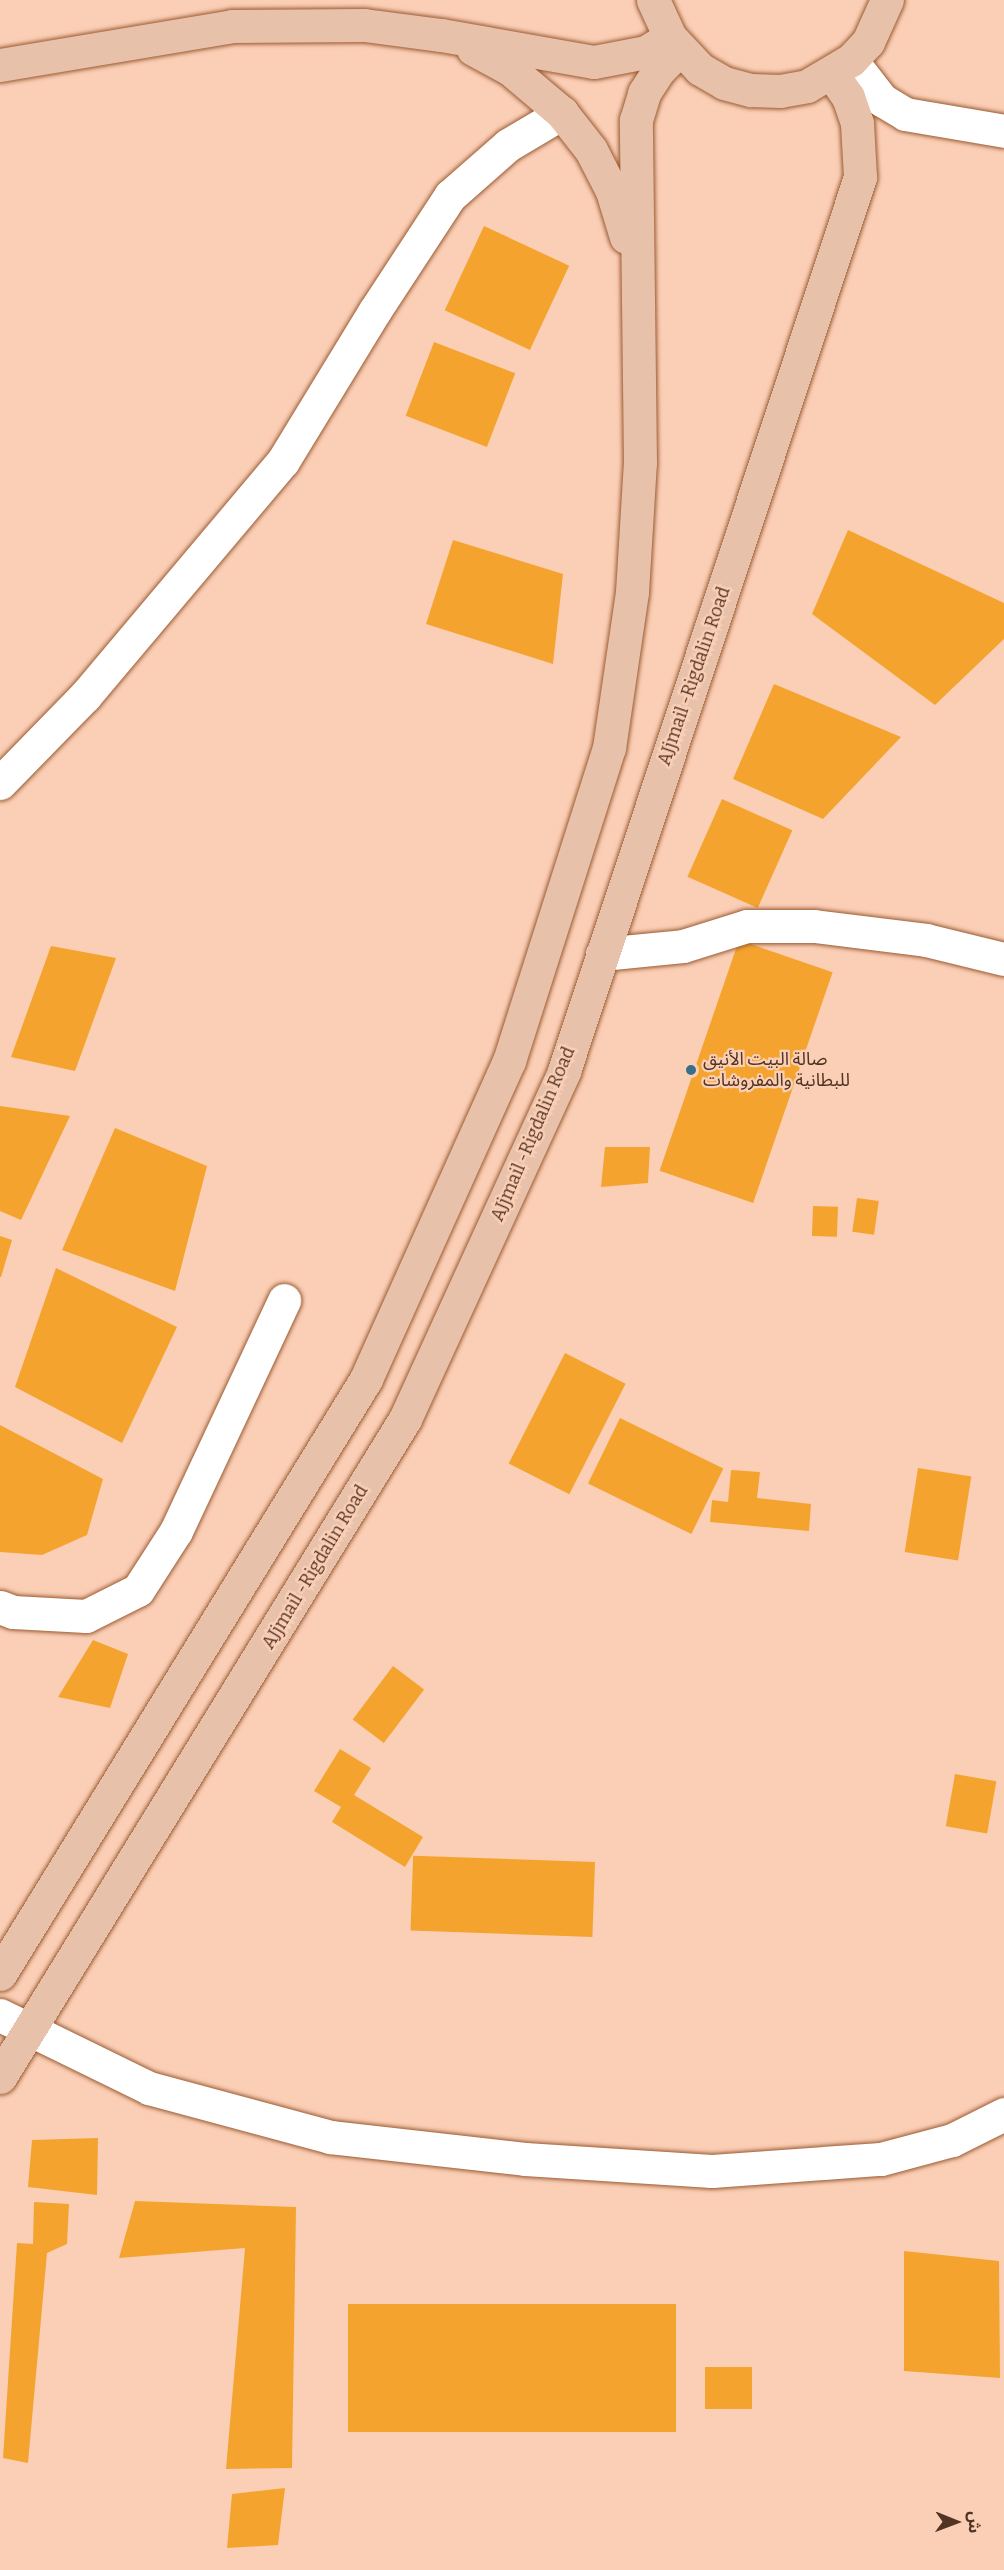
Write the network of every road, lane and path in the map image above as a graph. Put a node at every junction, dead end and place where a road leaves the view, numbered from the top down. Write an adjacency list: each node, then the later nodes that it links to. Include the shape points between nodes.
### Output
1 (653, 0): 4 (main road)
2 (887, 0): 6 (main road, via 877,27)
3 (441, 35): 4 (main road, via 594,62); 5 (main road, via 364,26 232,26); 7 (main road, via 510,69)
4 (674, 44): 6 (main road, via 724,82 751,90 798,87); 9 (main road, via 644,93 636,120)
5 (0, 65)
6 (842, 67): 8 (street, via 905,114); 11 (main road, AJjmail -Rigdalin Road, via 857,123 860,177)
7 (562, 113): 9 (main road, via 591,150 612,191); 10 (street, via 508,145 450,196 283,461 85,696)
8 (1004, 131)
9 (636, 285): 15 (main road, via 640,463 633,580 609,748 509,1061 366,1379)
10 (0, 783)
11 (602, 954): 12 (street, via 683,946 747,926 814,926 927,940); 17 (main road, AJjmail -Rigdalin Road, via 564,1071 405,1419)
12 (1004, 959)
13 (284, 1300): 14 (street, via 176,1531 138,1590 86,1616 13,1612)
14 (0, 1607)
15 (0, 1974)
16 (0, 2015): 17 (street)
17 (31, 2028): 18 (main road, AJjmail -Rigdalin Road); 19 (street, via 149,2088 330,2137 525,2158 712,2171 881,2159 952,2140)
18 (0, 2077)
19 (1004, 2114)

